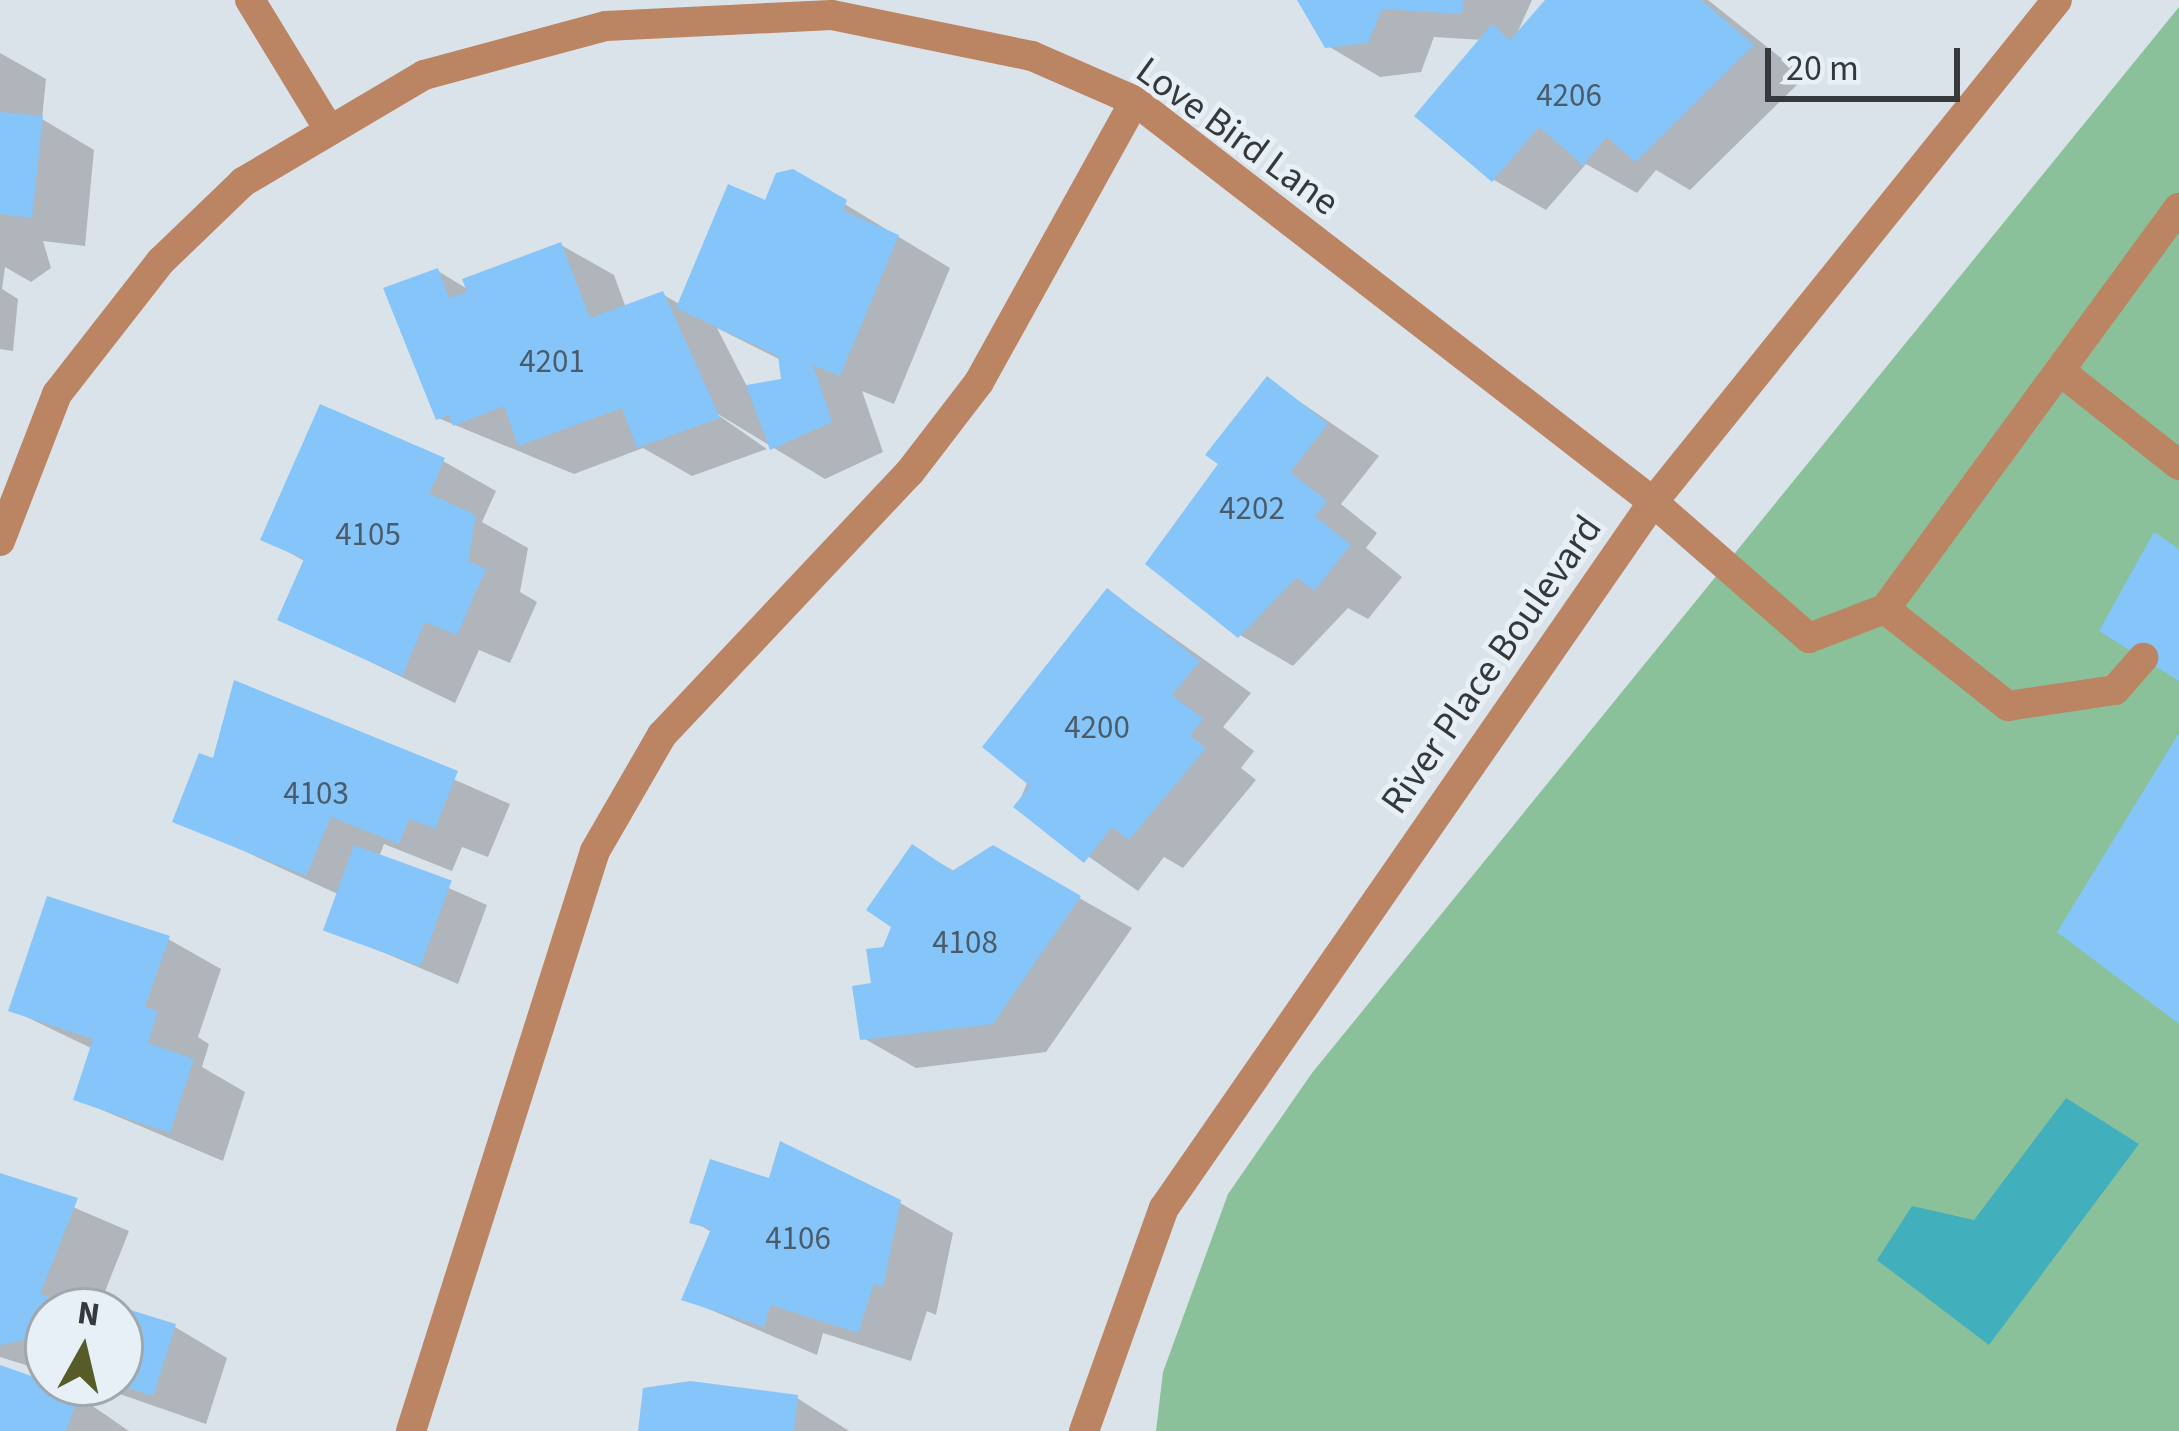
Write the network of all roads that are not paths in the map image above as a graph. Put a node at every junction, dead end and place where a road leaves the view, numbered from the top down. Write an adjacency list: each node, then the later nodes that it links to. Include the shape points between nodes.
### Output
1 (250, 0): 4 (street)
2 (2057, 0): 8 (street, River Place Boulevard)
3 (1135, 101): 4 (street, Love Bird Lane, via 1032,56 927,32 832,15 706,14 523,40 424,74); 8 (street, Love Bird Lane); 12 (street, via 979,382 910,472 662,735 595,850)
4 (327, 126): 9 (street, Love Bird Lane, via 243,182 148,278 57,394)
5 (2179, 208): 6 (street)
6 (2060, 371): 7 (street); 10 (street)
7 (2179, 465)
8 (1653, 502): 10 (street, Love Bird Lane, via 1809,638); 13 (street, River Place Boulevard, via 1164,1208)
9 (0, 541)
10 (1885, 609): 11 (street, via 2008,706 2115,690)
11 (2143, 658)
12 (411, 1431)
13 (1084, 1431)

